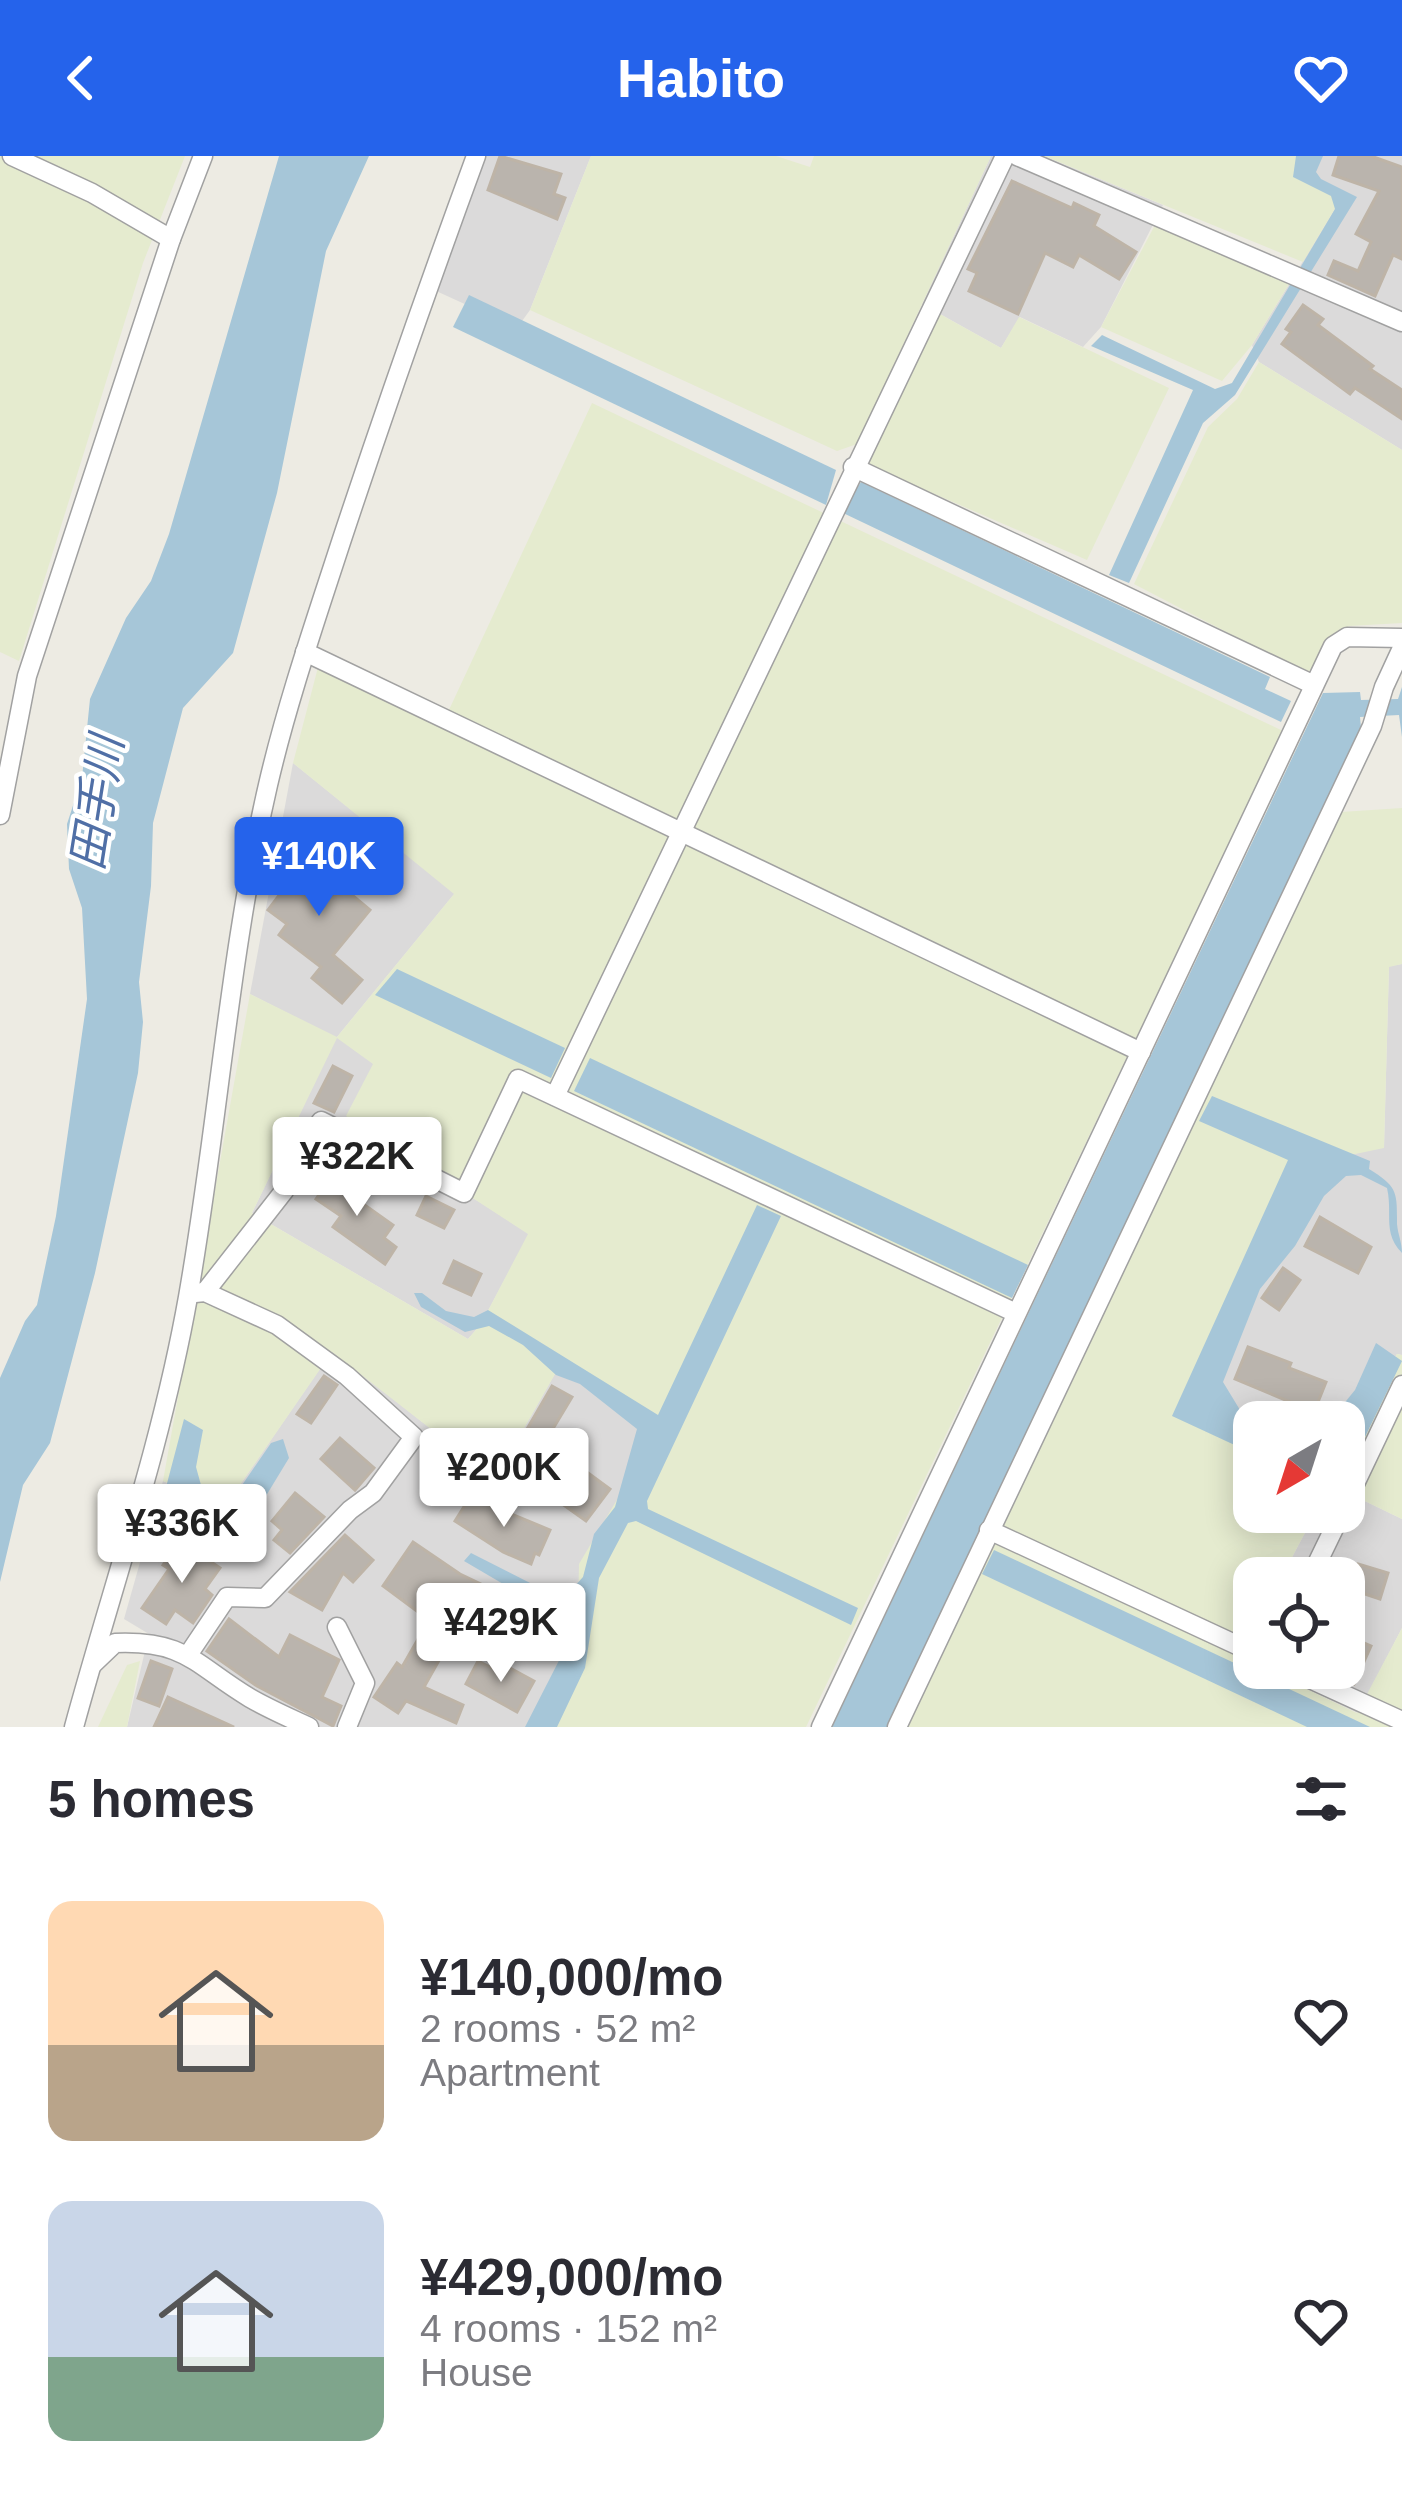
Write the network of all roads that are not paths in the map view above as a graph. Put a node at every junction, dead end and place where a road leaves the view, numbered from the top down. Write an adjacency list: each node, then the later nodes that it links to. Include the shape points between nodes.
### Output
1 (12, 156): 6 (street)
2 (202, 156): 6 (street)
3 (476, 156): 11 (street)
4 (1005, 156): 8 (street)
5 (1018, 156): 7 (street)
6 (171, 239): 13 (street, via 27,676)
7 (1402, 322)
8 (854, 467): 12 (street); 14 (street)
9 (1402, 638): 12 (street, via 1347,637 1333,646)
10 (1402, 649): 21 (street)
11 (305, 652): 14 (street); 17 (street, via 248,893)
12 (1314, 686): 15 (street)
13 (0, 815)
14 (681, 832): 15 (street); 16 (street)
15 (1141, 1052): 18 (street)
16 (555, 1096): 17 (street, via 518,1079 464,1193 321,1121 284,1191); 18 (street)
17 (197, 1293): 24 (street, via 278,1325 414,1437 373,1493 265,1598 227,1598); 25 (street)
18 (1016, 1313): 31 (street)
19 (1402, 1385): 20 (street)
20 (1365, 1463)
21 (989, 1530): 23 (street); 32 (street)
22 (337, 1627): 30 (street, via 365,1684)
23 (1233, 1643)
24 (188, 1655): 25 (street, via 152,1642 115,1642); 29 (street)
25 (90, 1667): 28 (street)
26 (1332, 1689): 27 (street)
27 (1402, 1721)
28 (74, 1727)
29 (309, 1727)
30 (347, 1727)
31 (821, 1727)
32 (897, 1727)

